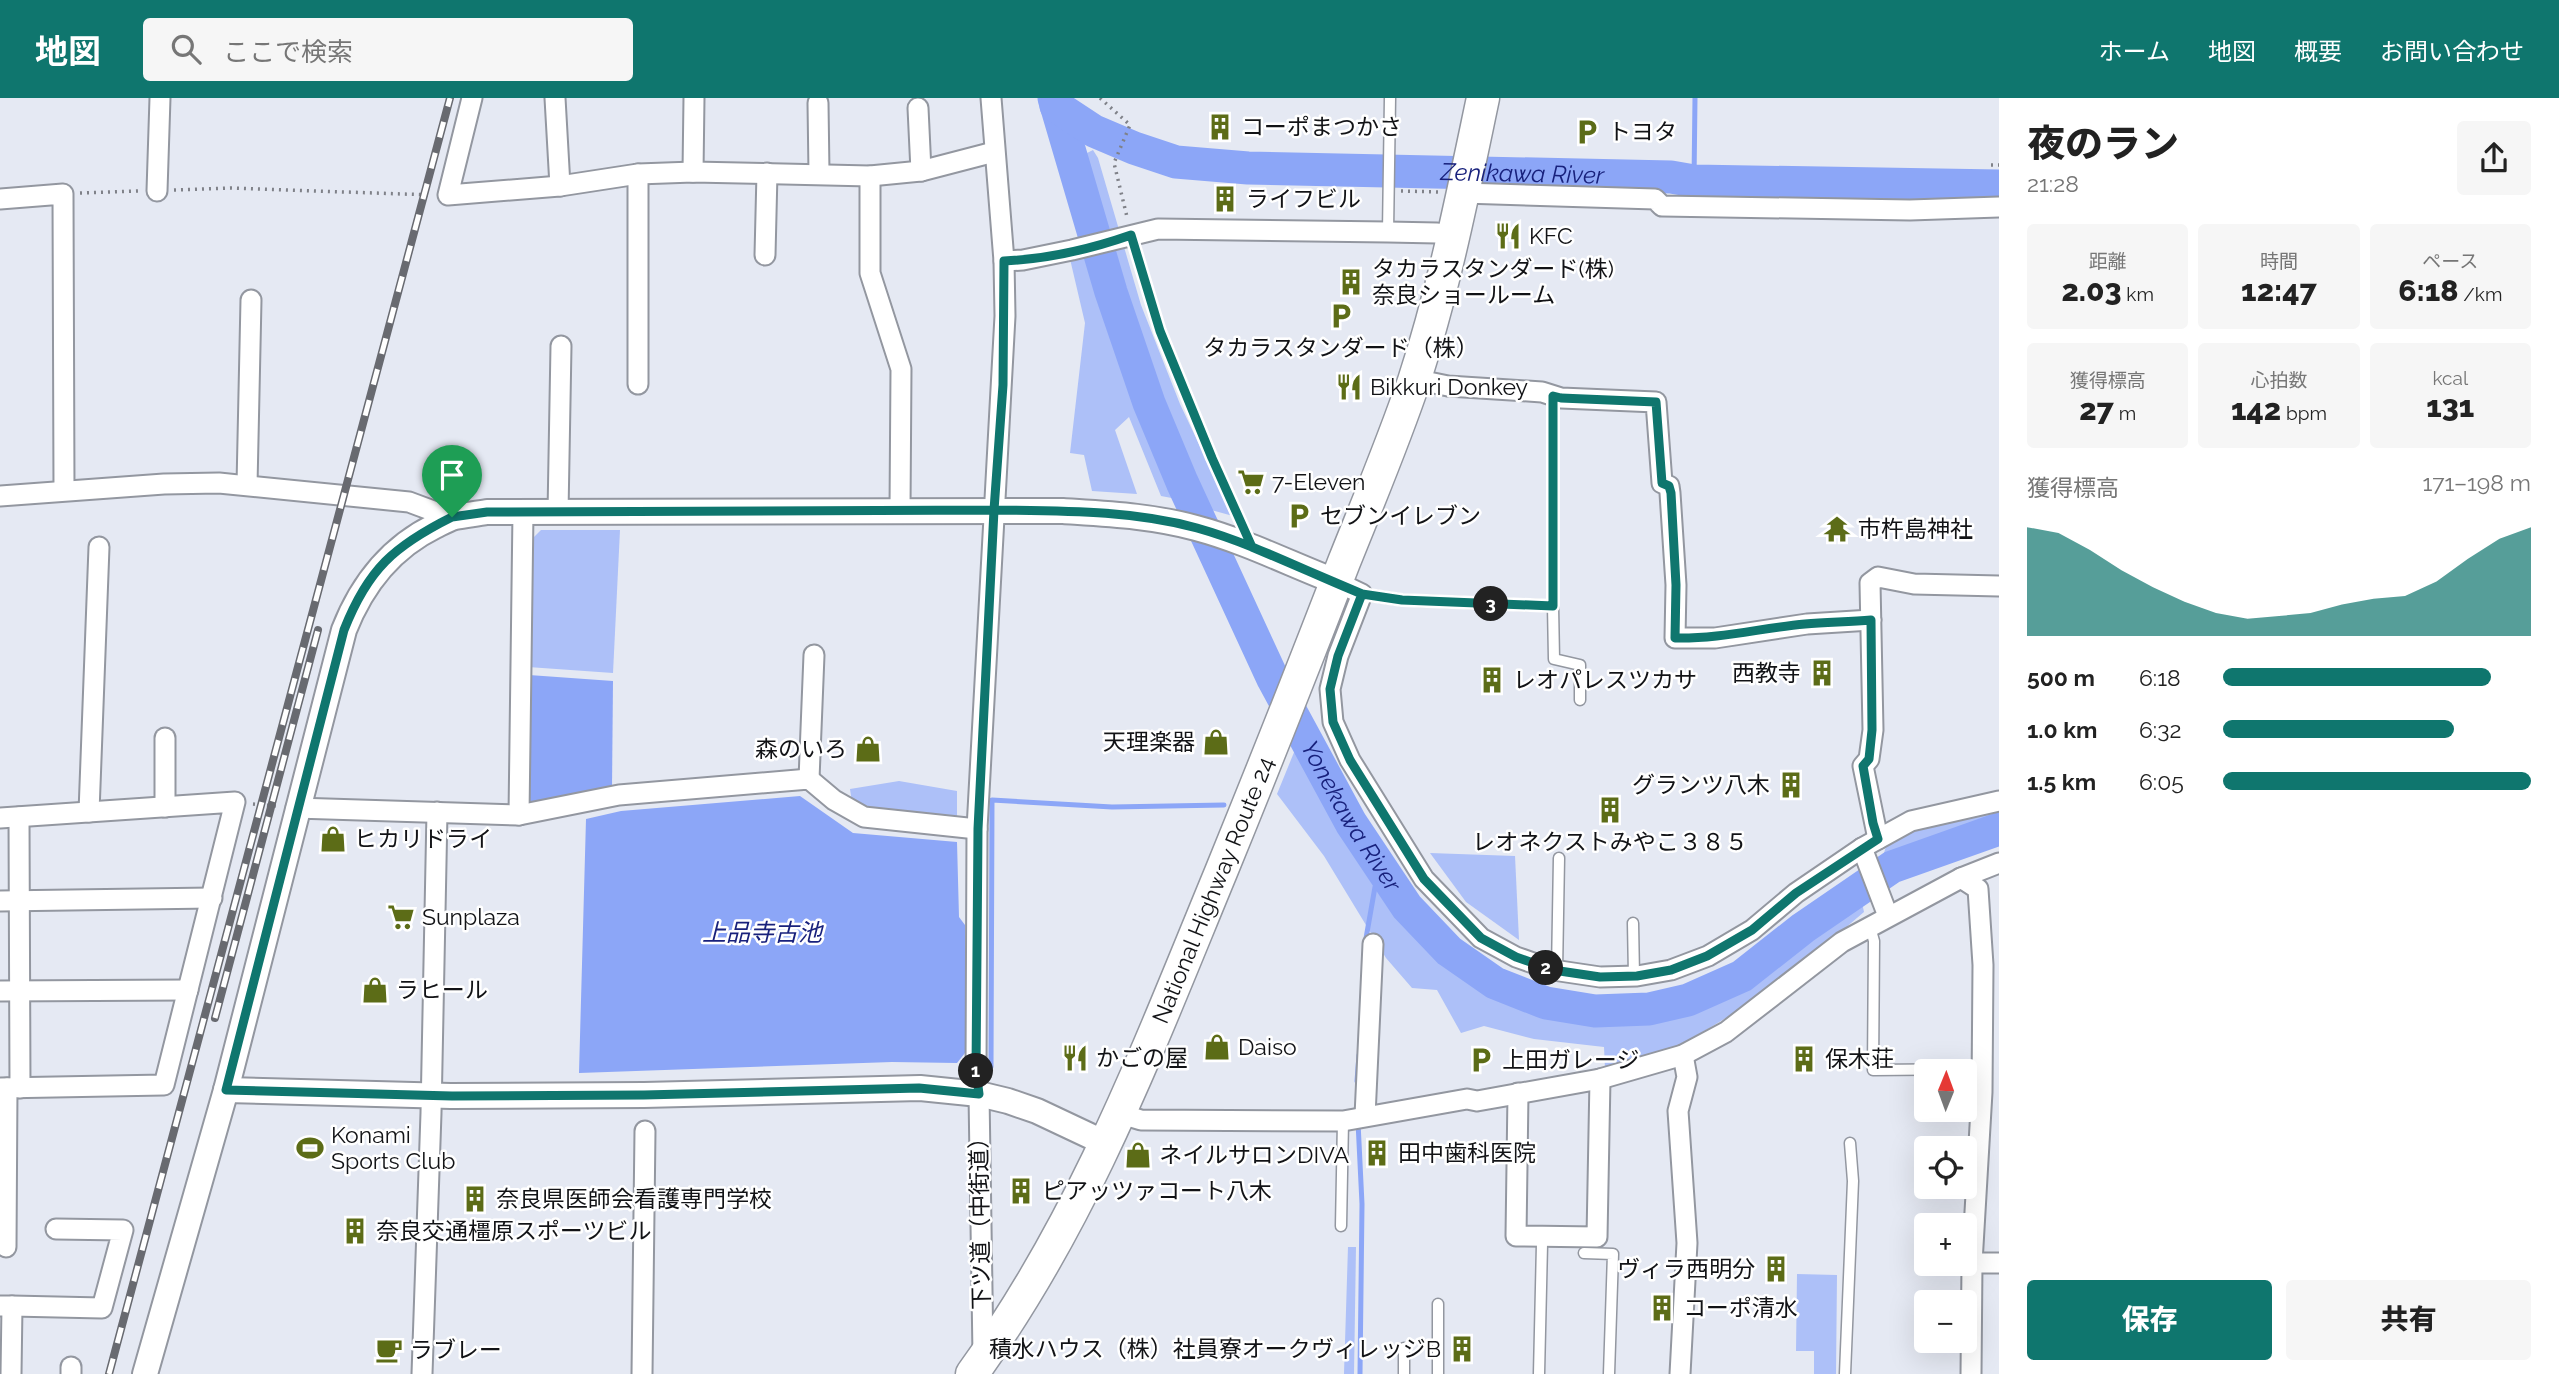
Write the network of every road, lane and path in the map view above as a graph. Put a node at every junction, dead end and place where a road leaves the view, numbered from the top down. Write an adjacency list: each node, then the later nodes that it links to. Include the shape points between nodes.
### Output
1 (160, 98): 22 (street)
2 (472, 98): 25 (street)
3 (555, 98): 20 (street)
4 (694, 98): 15 (street)
5 (991, 98): 11 (street, 下ツ道（中街道）)
6 (1100, 98): 29 (path, via 1130,125 1114,163)
7 (1390, 98): 21 (lane)
8 (1483, 98): 23 (highway, National Highway Route 24)
9 (818, 103): 17 (street)
10 (918, 108): 14 (street)
11 (994, 152): 14 (street); 32 (street, 下ツ道（中街道）)
12 (1991, 165): 13 (path)
13 (1999, 165)
14 (921, 171): 19 (street)
15 (693, 172): 16 (street); 18 (street)
16 (767, 173): 17 (street); 31 (street)
17 (819, 173): 19 (street)
18 (638, 174): 20 (street); 36 (street)
19 (870, 176): 41 (street, via 870,273 901,369)
20 (560, 186): 25 (street)
21 (1389, 188): 23 (path); 28 (lane)
22 (157, 191): 24 (path); 25 (path, via 230,188)
23 (1458, 191): 27 (street, via 1655,199 1662,206 1910,211); 30 (highway, National Highway Route 24)
24 (62, 194): 26 (street); 39 (street)
25 (448, 195)
26 (0, 200)
27 (1999, 207)
28 (1388, 232): 29 (street, via 1158,229); 30 (street)
29 (1128, 236): 32 (street); 47 (path, via 1160,331 1212,458)
30 (1451, 237): 35 (highway, National Highway Route 24)
31 (765, 255)
32 (1004, 261): 42 (street, 下ツ道（中街道）, via 1003,385)
33 (251, 300): 38 (street)
34 (561, 346): 44 (street)
35 (1414, 379): 37 (street); 49 (highway, National Highway Route 24)
36 (638, 383)
37 (1553, 396): 50 (lane); 51 (street, via 1656,402 1662,483 1671,493 1675,638 1715,638)
38 (247, 485): 39 (street); 45 (street, via 409,502)
39 (64, 490): 40 (street)
40 (0, 496)
41 (900, 509): 42 (street); 44 (street)
42 (994, 510): 47 (street, via 1063,511 1170,522); 64 (street, 下ツ道（中街道）)
43 (523, 512): 44 (street); 45 (street); 62 (street)
44 (558, 513)
45 (452, 517): 59 (street, via 417,534 393,553 355,603)
46 (99, 547): 60 (street)
47 (1260, 550): 49 (street)
48 (1999, 586): 51 (street, via 1913,584 1878,577 1870,583)
49 (1349, 588): 50 (lane, via 1402,600); 76 (street, via 1330,689 1333,722 1350,760 1424,879 1481,938); 89 (highway, National Highway Route 24, via 1313,642)
50 (1553, 606): 53 (lane, via 1554,659 1580,665)
51 (1871, 620): 65 (street, via 1872,730 1869,759 1863,766 1873,823)
52 (814, 655): 55 (street)
53 (1580, 701)
54 (165, 737): 58 (street)
55 (809, 779): 62 (street, via 619,795); 64 (street, via 864,817)
56 (1998, 799): 65 (street, via 1911,821)
57 (235, 802): 58 (street); 59 (path); 69 (street)
58 (165, 807): 60 (street)
59 (296, 808): 61 (street); 84 (street)
60 (89, 812): 63 (street)
61 (437, 813): 62 (street); 88 (street)
62 (519, 816)
63 (10, 818): 70 (street)
64 (978, 829): 87 (street, 下ツ道（中街道）)
65 (1869, 848): 71 (street); 77 (street, via 1707,956 1671,970)
66 (1559, 858): 76 (lane)
67 (1999, 863): 68 (street)
68 (1961, 878): 71 (street); 75 (street, via 1978,889)
69 (212, 898): 70 (street); 78 (street)
70 (10, 901): 79 (street)
71 (1886, 912): 73 (street)
72 (1633, 923): 77 (lane)
73 (1870, 927): 80 (street, via 1842,942 1726,1032); 81 (lane, via 1874,941 1873,1070)
74 (1373, 944): 90 (street)
75 (1991, 965): 81 (street)
76 (1557, 971): 77 (street)
77 (1634, 976)
78 (188, 990): 79 (street); 83 (street, via 164,1085)
79 (9, 991): 83 (street)
80 (1683, 1055): 82 (street); 116 (street, via 1687,1077 1678,1111 1687,1243)
81 (1982, 1069): 85 (street)
82 (1600, 1079): 86 (street); 86 (street, via 1597,1237 1516,1236)
83 (9, 1088): 99 (street)
84 (226, 1090): 88 (street); 109 (street)
85 (1991, 1092): 95 (street)
86 (1518, 1093): 90 (street)
87 (979, 1094): 88 (street, via 919,1088); 93 (street, via 1037,1111); 107 (street, 下ツ道（中街道）)
88 (431, 1096): 110 (street)
89 (1121, 1114): 91 (street, via 1141,1120); 93 (highway, National Highway Route 24)
90 (1365, 1116): 91 (street)
91 (1343, 1121): 96 (lane)
92 (645, 1131): 111 (street)
93 (1107, 1143): 107 (highway, National Highway Route 24, via 1052,1248)
94 (1850, 1143): 117 (lane, via 1853,1181)
95 (1977, 1218)
96 (1341, 1226)
97 (56, 1228): 105 (street, via 123,1230 102,1308)
98 (1542, 1244): 114 (lane)
99 (6, 1247)
100 (1584, 1253): 115 (lane, via 1613,1254)
101 (1977, 1263): 102 (street)
102 (1999, 1263)
103 (1972, 1276): 118 (street)
104 (1438, 1304): 113 (lane)
105 (6, 1306): 108 (street)
106 (1404, 1348): 112 (lane)
107 (979, 1369)
108 (11, 1374)
109 (145, 1374)
110 (422, 1374)
111 (642, 1374)
112 (1404, 1374)
113 (1438, 1374)
114 (1539, 1374)
115 (1609, 1374)
116 (1681, 1374)
117 (1844, 1374)
118 (1971, 1374)

